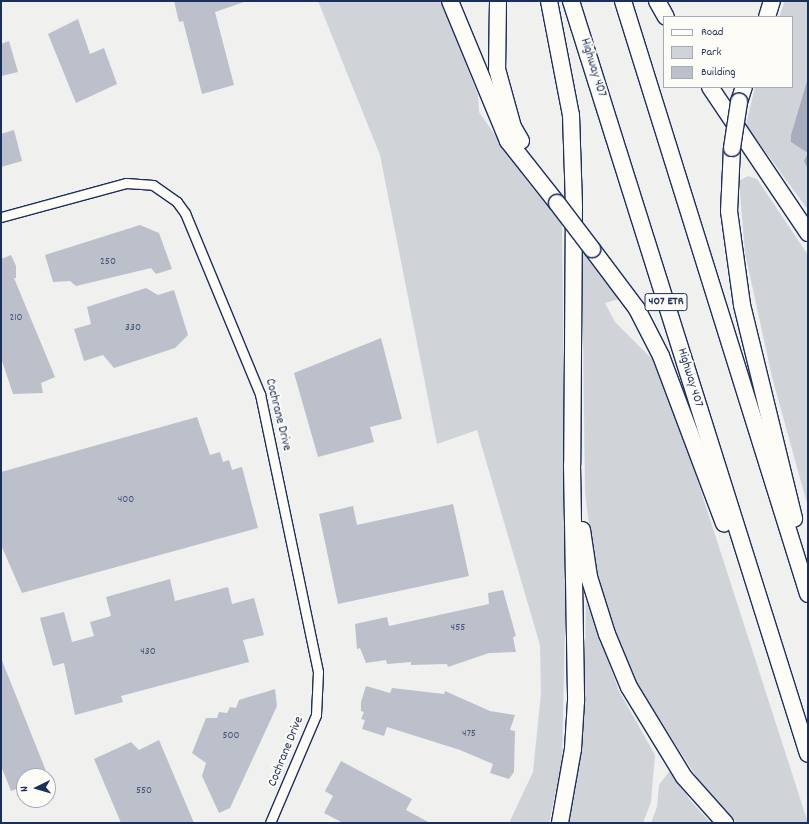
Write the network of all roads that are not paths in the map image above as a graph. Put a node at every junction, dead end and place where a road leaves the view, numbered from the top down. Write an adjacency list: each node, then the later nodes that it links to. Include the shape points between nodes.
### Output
1 (450, 1): 12 (highway, via 508,141)
2 (498, 1): 12 (highway, via 497,69 513,127)
3 (549, 1): 15 (highway, via 571,115 574,208)
4 (571, 1): 18 (highway, Highway 407 / 407 ETR)
5 (623, 1): 17 (highway)
6 (658, 1): 8 (highway)
7 (772, 1): 9 (highway)
8 (666, 16)
9 (767, 16)
10 (711, 88): 14 (highway)
11 (742, 94): 16 (highway, bridge, via 732,148 729,211 742,305 786,479)
12 (557, 203): 18 (highway, bridge, via 636,309 661,356 737,560)
13 (1, 217): 20 (street, Cochrane Drive, via 126,183 153,185 177,202 185,213 260,394 318,672 316,715)
14 (808, 233)
15 (572, 465): 21 (highway, via 576,701 573,748); 22 (highway, via 589,577 607,634 629,686 661,743 684,777)
16 (808, 590)
17 (808, 594)
18 (760, 604): 19 (highway, Highway 407 / 407 ETR)
19 (808, 754)
20 (270, 823)
21 (560, 823)
22 (725, 823)

